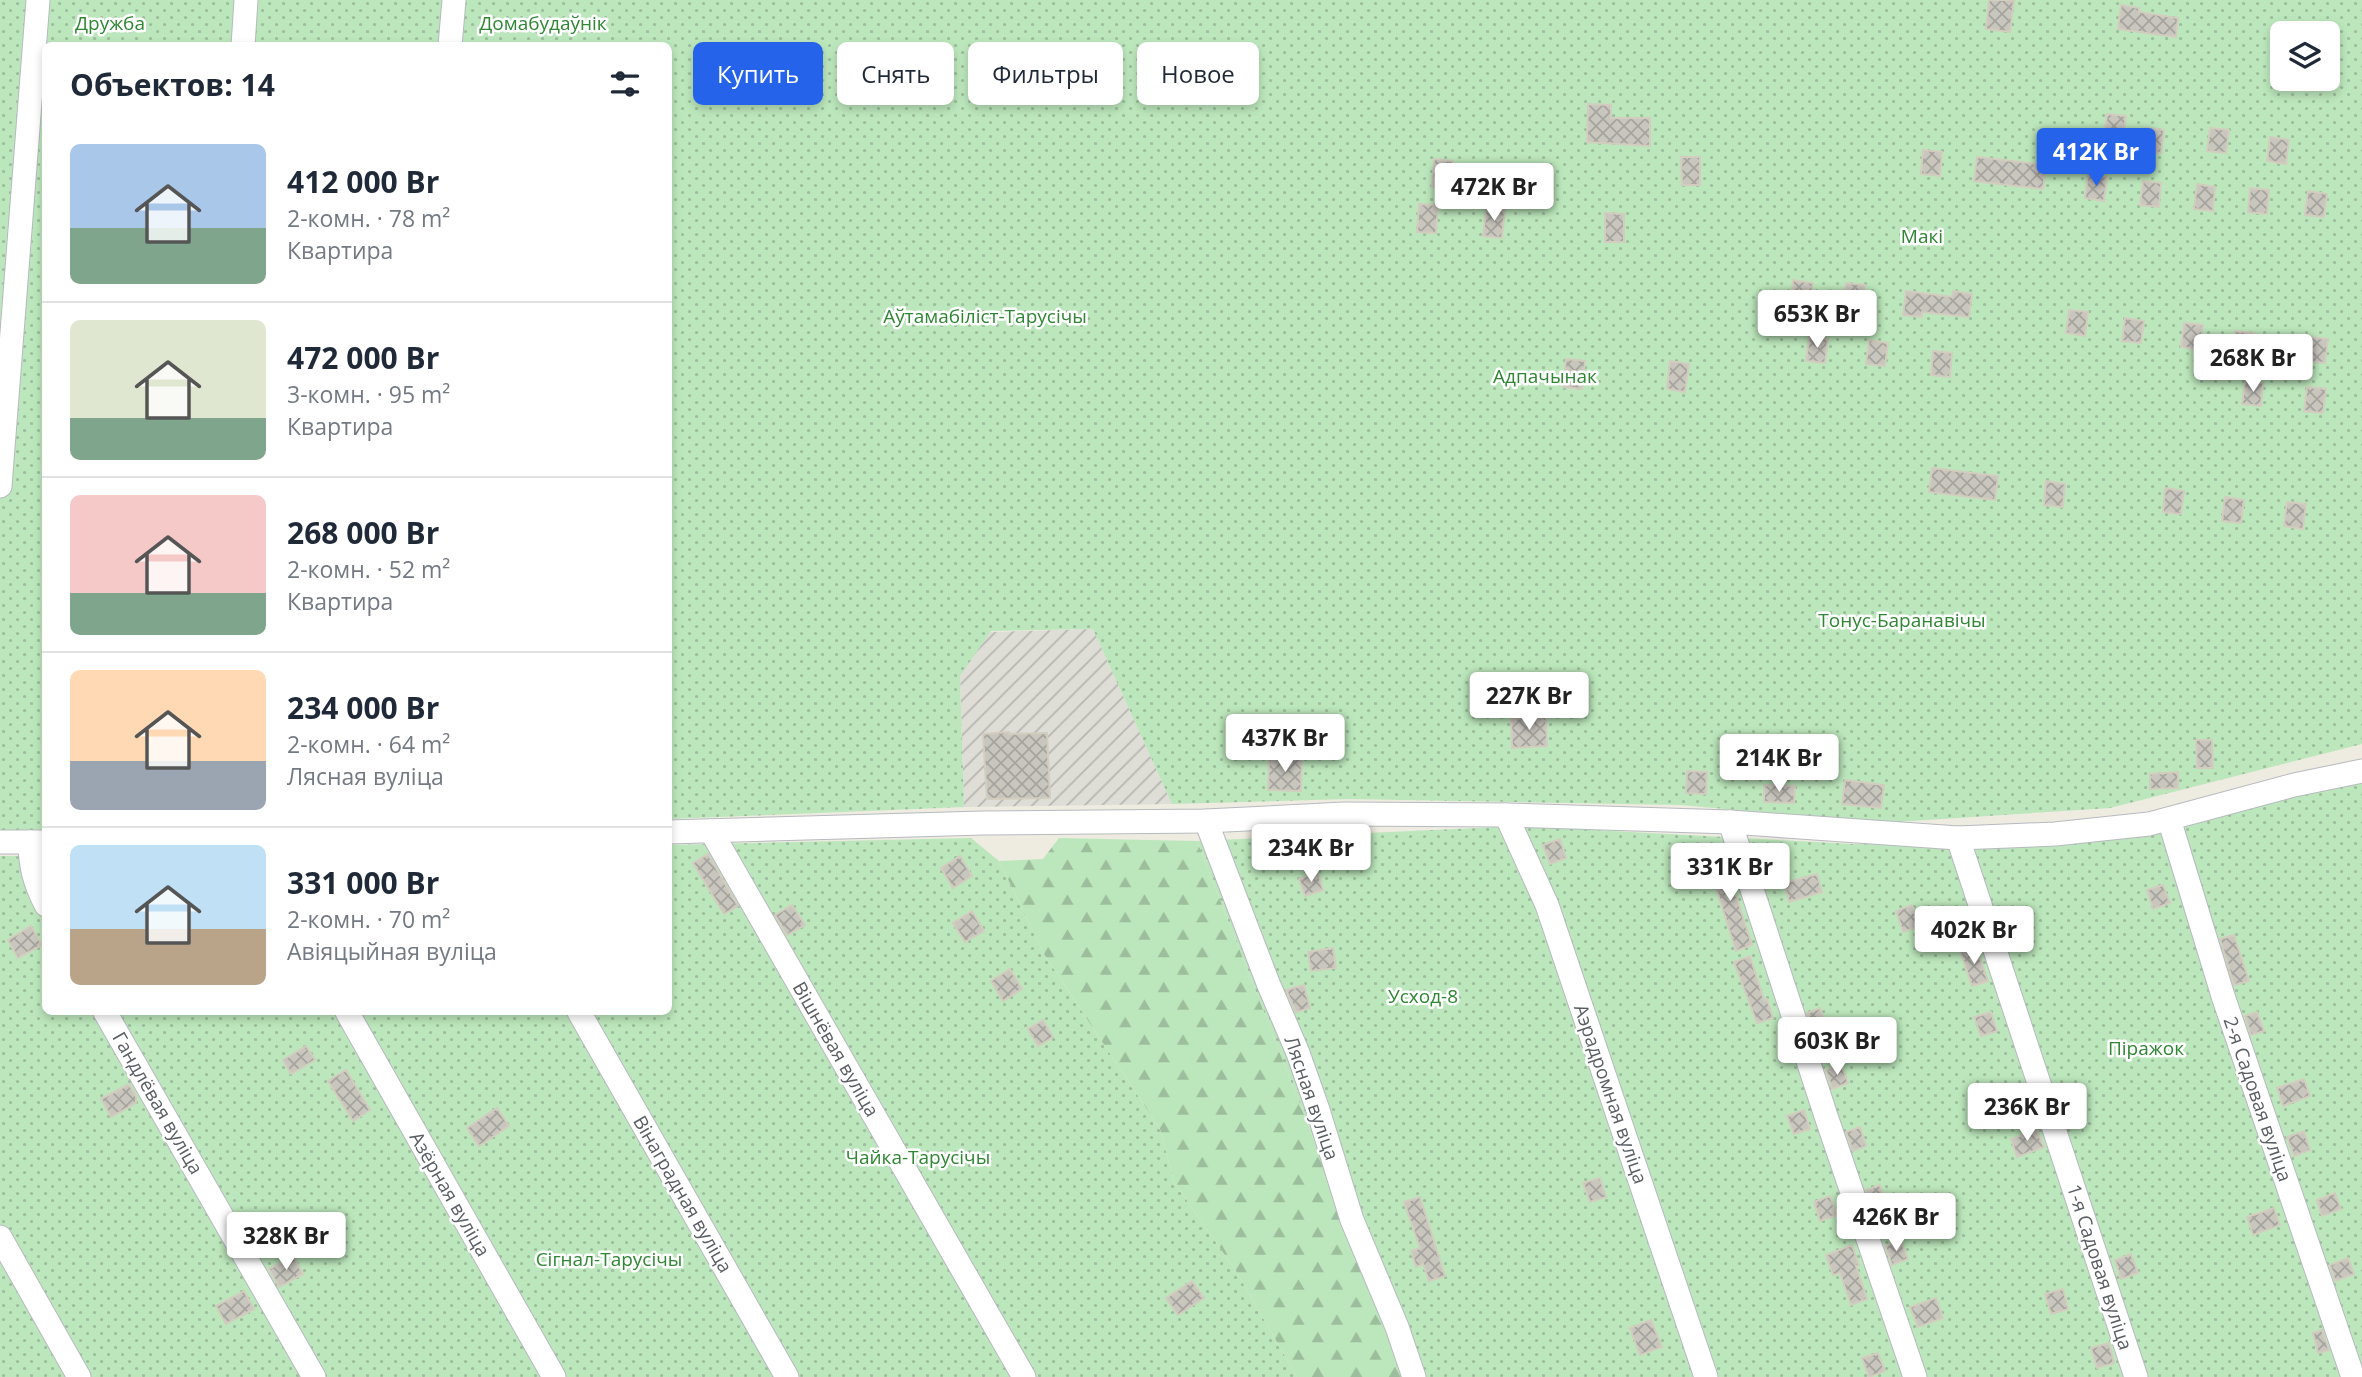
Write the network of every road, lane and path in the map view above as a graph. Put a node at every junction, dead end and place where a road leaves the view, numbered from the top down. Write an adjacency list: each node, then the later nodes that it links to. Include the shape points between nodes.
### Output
1 (38, 0): 6 (street)
2 (246, 0): 4 (street)
3 (454, 0): 5 (street)
4 (243, 42)
5 (450, 42)
6 (0, 486)
7 (2362, 771): 9 (street)
8 (1506, 815): 10 (street, via 1344,814); 11 (street); 28 (street, Аэрадромная вуліца, via 1547,905)
9 (2169, 819): 14 (street, via 2055,834); 31 (street, 2-я Садовая вуліца, via 2223,996)
10 (1206, 821): 12 (street); 27 (street, Лясная вуліца, via 1301,1064 1352,1220)
11 (1730, 822): 14 (street); 29 (street)
12 (710, 831): 13 (street); 26 (street, Вішнёвая вуліца)
13 (672, 832)
14 (1958, 838): 30 (street, 1-я Садовая вуліца)
15 (0, 842): 16 (street)
16 (38, 842): 17 (street, via 30,865)
17 (42, 897)
18 (107, 1015): 23 (street, Гандлёвая вуліца)
19 (349, 1015): 24 (street, Азёрная вуліца)
20 (581, 1015): 25 (street, Вінаградная вуліца)
21 (0, 1237): 22 (street)
22 (79, 1377)
23 (314, 1377)
24 (554, 1377)
25 (787, 1377)
26 (1024, 1377)
27 (1414, 1377)
28 (1706, 1377)
29 (1916, 1377)
30 (2136, 1377)
31 (2353, 1377)

